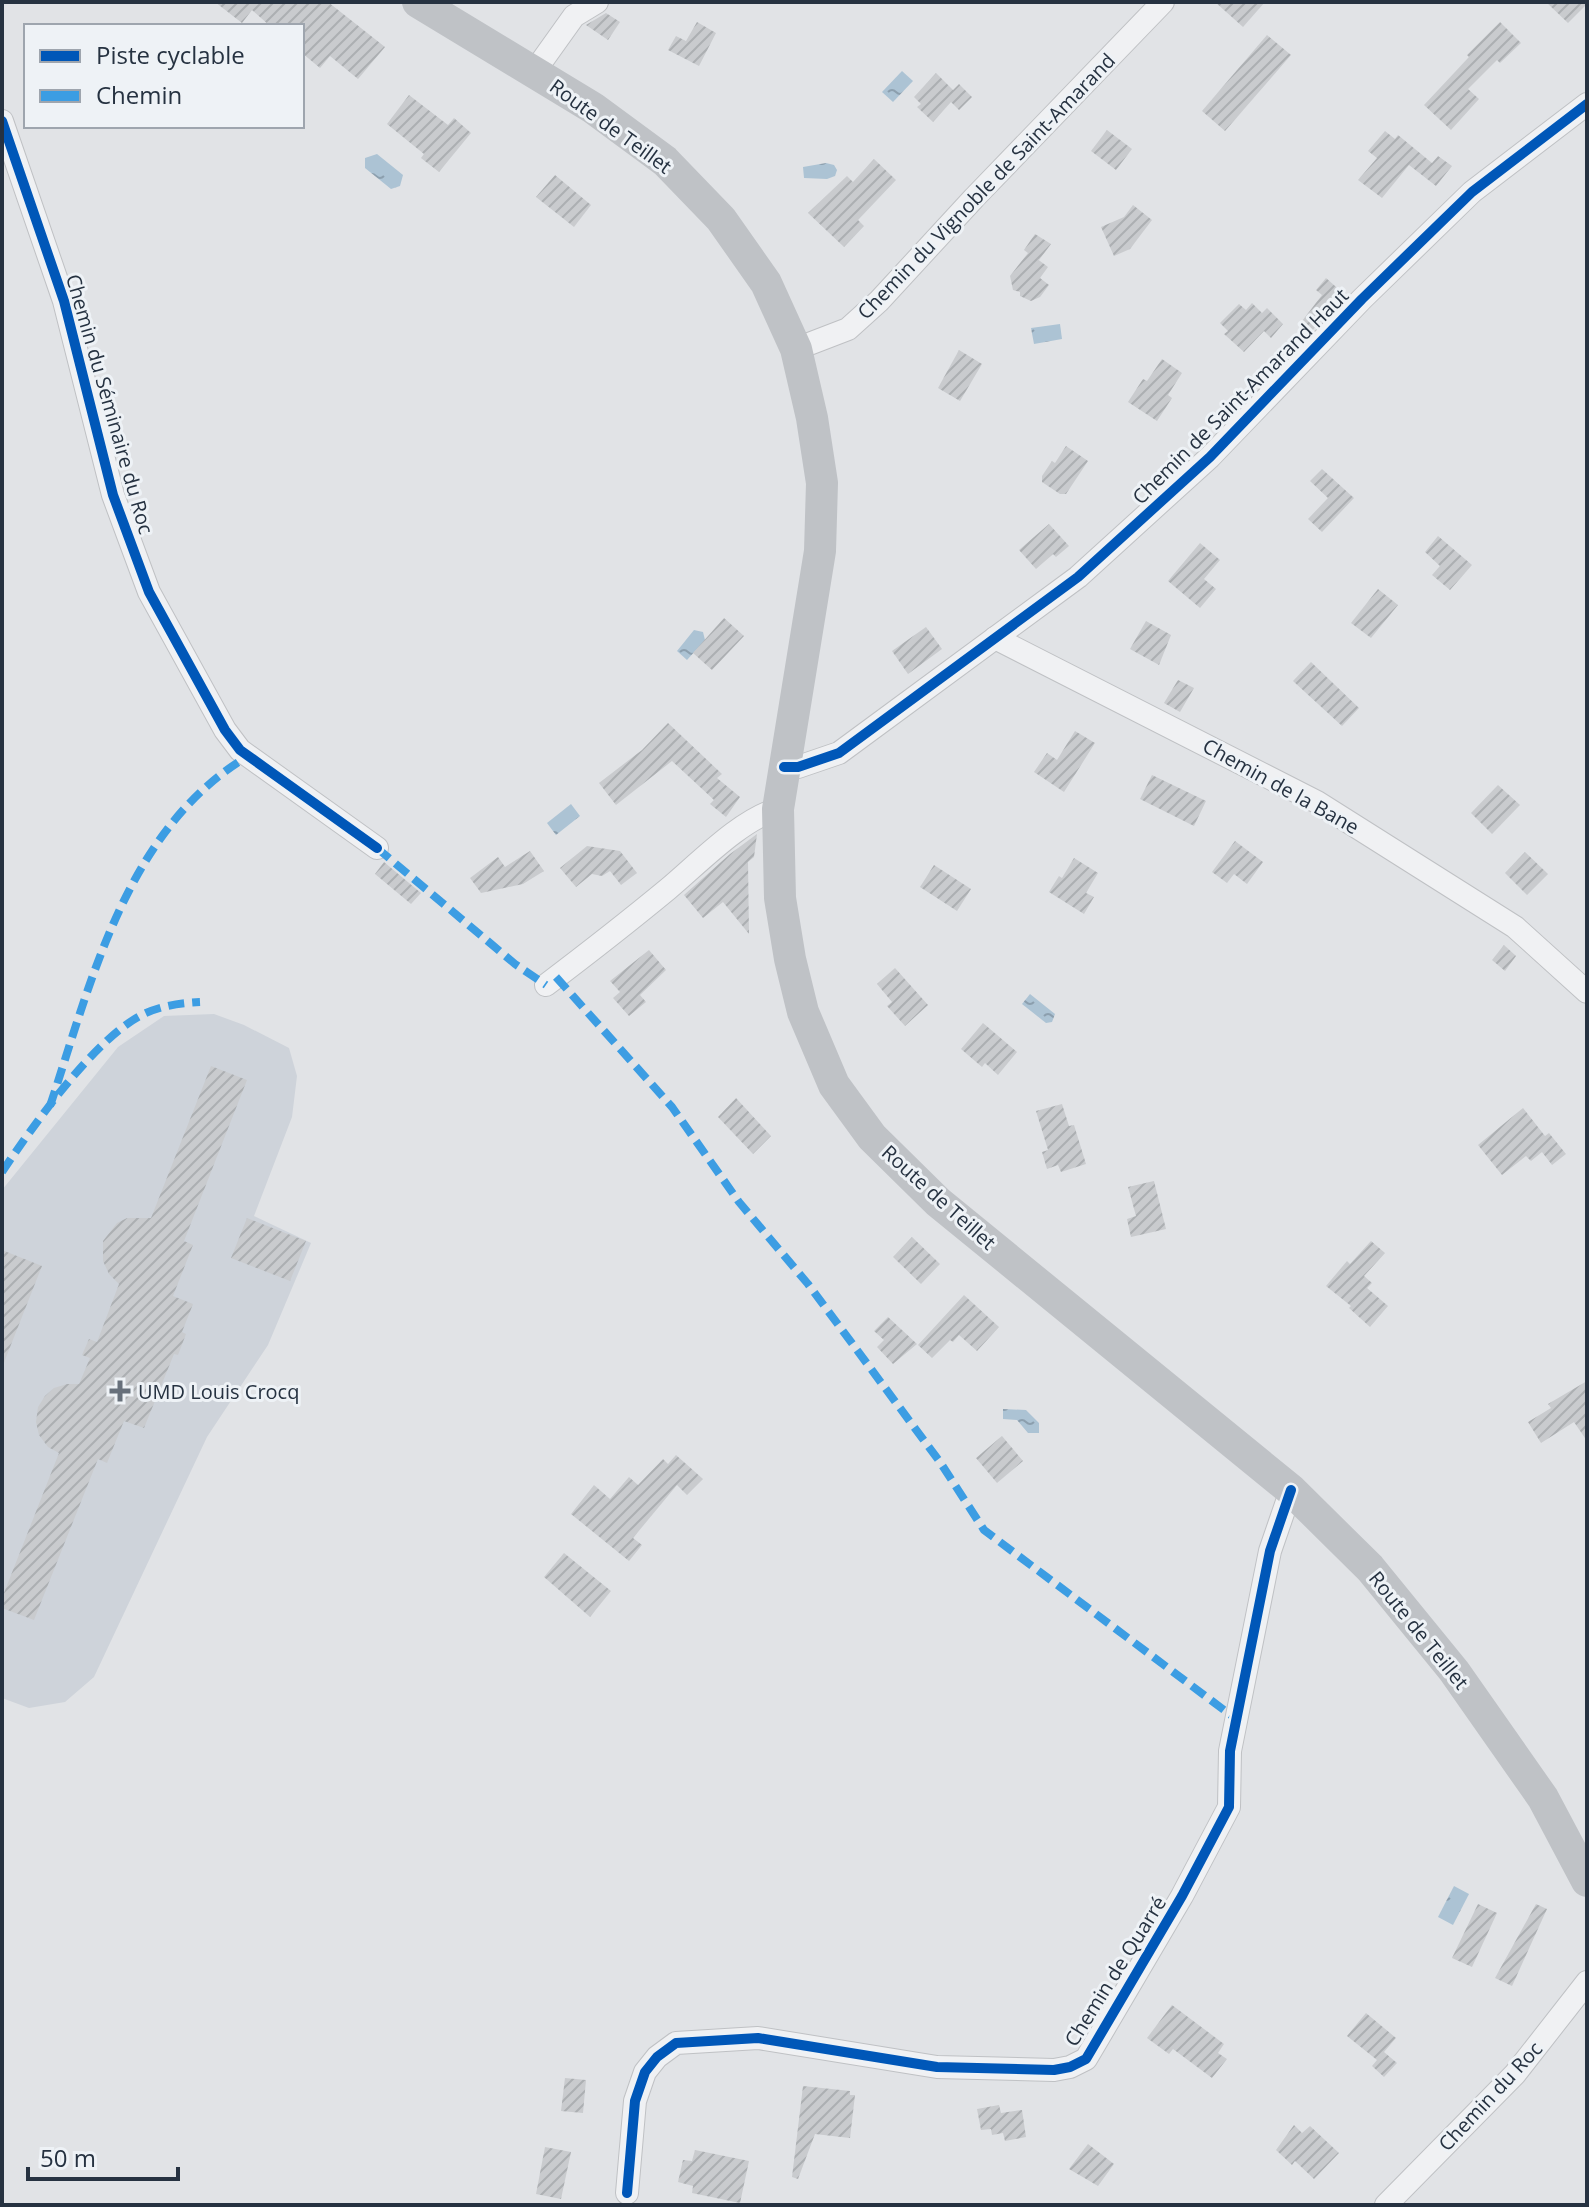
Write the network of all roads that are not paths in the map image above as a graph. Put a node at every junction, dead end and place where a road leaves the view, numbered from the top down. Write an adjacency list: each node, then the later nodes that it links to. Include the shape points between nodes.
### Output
1 (418, 2): 4 (main road, Route de Teillet)
2 (597, 2): 4 (street, via 574,16)
3 (1163, 2): 7 (street, Chemin du Vignoble de Saint-Amarand, via 879,301 848,329)
4 (534, 72): 7 (main road, Route de Teillet, via 665,161 721,219 766,283)
5 (1587, 104): 8 (street, Chemin de Saint-Amarand Haut, via 1472,192 1210,457 1078,577)
6 (2, 121): 11 (street, Chemin du Séminaire du Roc, via 64,301 113,495 149,592 240,750)
7 (796, 349): 9 (main road, Route de Teillet, via 822,483 820,551)
8 (995, 638): 9 (street, Chemin de Saint-Amarand Haut, via 839,753); 13 (street, Chemin de la Bane, via 1317,802 1515,927)
9 (784, 767): 10 (main road, Route de Teillet)
10 (778, 809): 12 (street, via 764,812 728,839); 14 (main road, Route de Teillet, via 780,898 803,1012 834,1085 872,1137 938,1202)
11 (377, 848)
12 (546, 985)
13 (1587, 992)
14 (1291, 1490): 15 (main road, Route de Teillet, via 1370,1568 1454,1671 1543,1798); 17 (street, Chemin de Quarré, via 1270,1551 1232,1740 1229,1807 1086,2059 1054,2070 937,2067 758,2038 676,2043 645,2072 635,2101)
15 (1587, 1881)
16 (1587, 1982): 18 (street, Chemin du Roc, via 1515,2074)
17 (627, 2193)
18 (1386, 2205)

